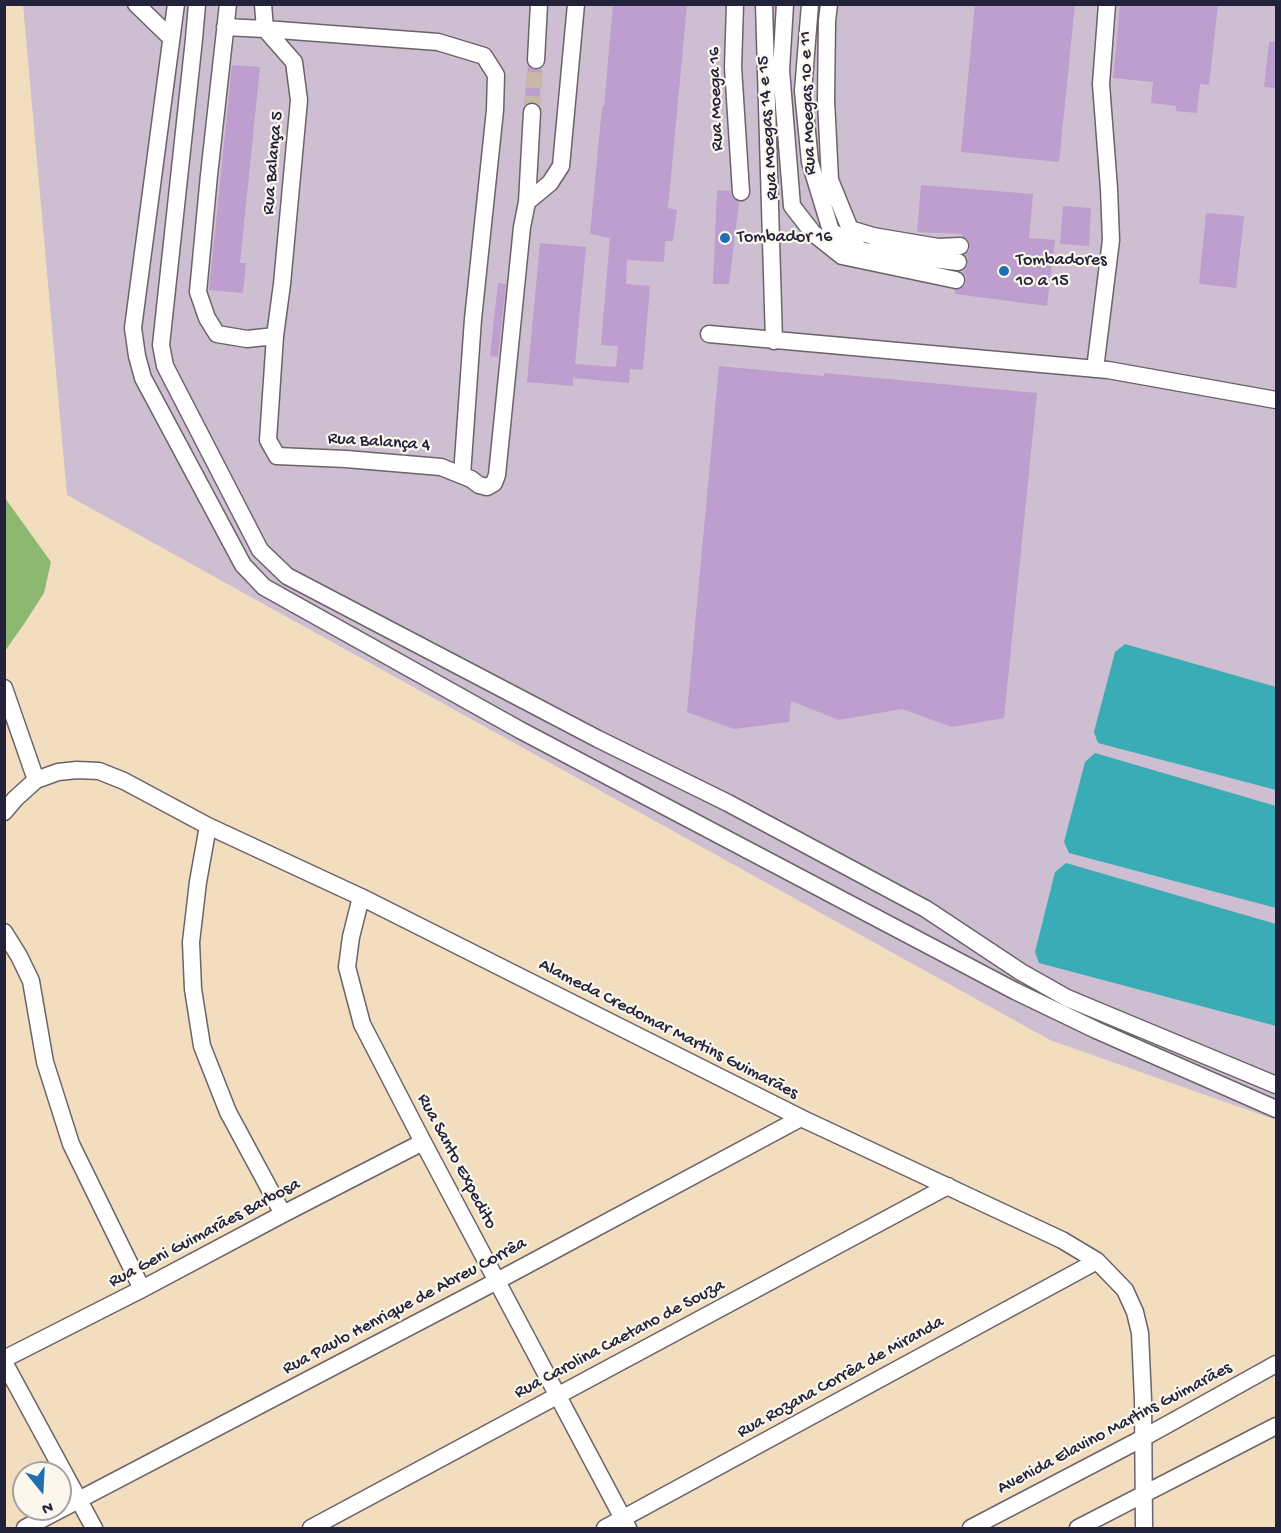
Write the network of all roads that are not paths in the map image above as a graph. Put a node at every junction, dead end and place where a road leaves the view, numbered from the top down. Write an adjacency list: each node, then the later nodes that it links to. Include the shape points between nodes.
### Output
1 (136, 4): 16 (street)
2 (176, 4): 16 (street)
3 (197, 4): 34 (street, via 161,345 165,366 260,550 287,576 926,909 1067,998)
4 (228, 4): 14 (street)
5 (263, 4): 15 (street)
6 (539, 4): 17 (street)
7 (576, 4): 20 (street, via 561,166 550,183)
8 (735, 4): 19 (street, Rua Moega 16, via 733,67)
9 (764, 4): 24 (street)
10 (785, 4): 21 (street, Rua Moegas 14 e 15, via 781,70 792,206 813,232 842,256)
11 (810, 4): 12 (street, Rua Moegas 10 e 11, via 803,91 810,162 831,231 863,251 959,254 850,229 830,180 826,100)
12 (829, 4)
13 (1107, 4): 25 (street, via 1101,84 1111,240)
14 (225, 27): 15 (street); 23 (street, via 198,292 217,334 247,339)
15 (265, 29): 23 (street, Rua Balança 5, via 294,62 300,100); 27 (street, via 438,42 484,56 496,75)
16 (171, 38): 35 (street, via 134,328 137,356 143,378 243,565 264,587 520,730 1015,991)
17 (536, 60)
18 (532, 112): 20 (street)
19 (741, 192)
20 (526, 202): 27 (street, Rua Balança 4, via 497,474 494,483 487,487)
21 (956, 280)
22 (709, 334): 24 (street)
23 (275, 336): 27 (street, Rua Balança 4, via 268,440 277,456 441,467)
24 (774, 340): 25 (street)
25 (1095, 369): 26 (street)
26 (1276, 400)
27 (462, 476)
28 (4, 688): 29 (street)
29 (36, 780): 30 (street, Alameda Credomar Martins Guimarães); 31 (street, Alameda Credomar Martins Guimarães, via 58,772 99,771)
30 (4, 812)
31 (208, 826): 32 (street, Alameda Credomar Martins Guimarães); 39 (street, via 191,942 202,1046 228,1112)
32 (362, 897): 36 (street, Alameda Credomar Martins Guimarães); 37 (street, Rua Santo Expedito, via 347,967 362,1024)
33 (4, 932): 42 (street, via 31,981 45,1062 71,1144)
34 (1276, 1085)
35 (1276, 1109)
36 (801, 1118): 38 (street, Alameda Credomar Martins Guimarães); 41 (street, Rua Paulo Henrique de Abreu Corrêa)
37 (423, 1143): 39 (street, Rua Geni Guimarães Barbosa); 41 (street, Rua Santo Expedito)
38 (948, 1186): 40 (street, Alameda Credomar Martins Guimarães, via 1062,1240); 45 (street, Rua Carolina Caetano de Souza)
39 (283, 1214): 42 (street, Rua Geni Guimarães Barbosa)
40 (1097, 1261): 47 (street, Alameda Credomar Martins Guimarães, via 1125,1290 1135,1312 1140,1333); 50 (street, Rua Rozana Corrêa de Miranda)
41 (497, 1281): 45 (street, Rua Santo Expedito); 49 (street, Rua Paulo Henrique de Abreu Corrêa)
42 (142, 1289): 43 (street, Rua Geni Guimarães Barbosa)
43 (4, 1360): 49 (street)
44 (1276, 1364): 47 (street, Avenida Elavino Martins Guimarães)
45 (557, 1395): 50 (street, Rua Santo Expedito); 53 (street, Rua Carolina Caetano de Souza)
46 (1276, 1426): 48 (street)
47 (1143, 1438): 48 (street, Alameda Credomar Martins Guimarães); 55 (street, Avenida Elavino Martins Guimarães)
48 (1144, 1494): 56 (street); 57 (street, Alameda Credomar Martins Guimarães)
49 (79, 1501): 51 (street, Rua Paulo Henrique de Abreu Corrêa); 52 (street)
50 (626, 1524): 54 (street, Rua Rozana Corrêa de Miranda)
51 (25, 1528)
52 (94, 1528)
53 (311, 1528)
54 (605, 1528)
55 (972, 1528)
56 (1078, 1528)
57 (1144, 1528)

